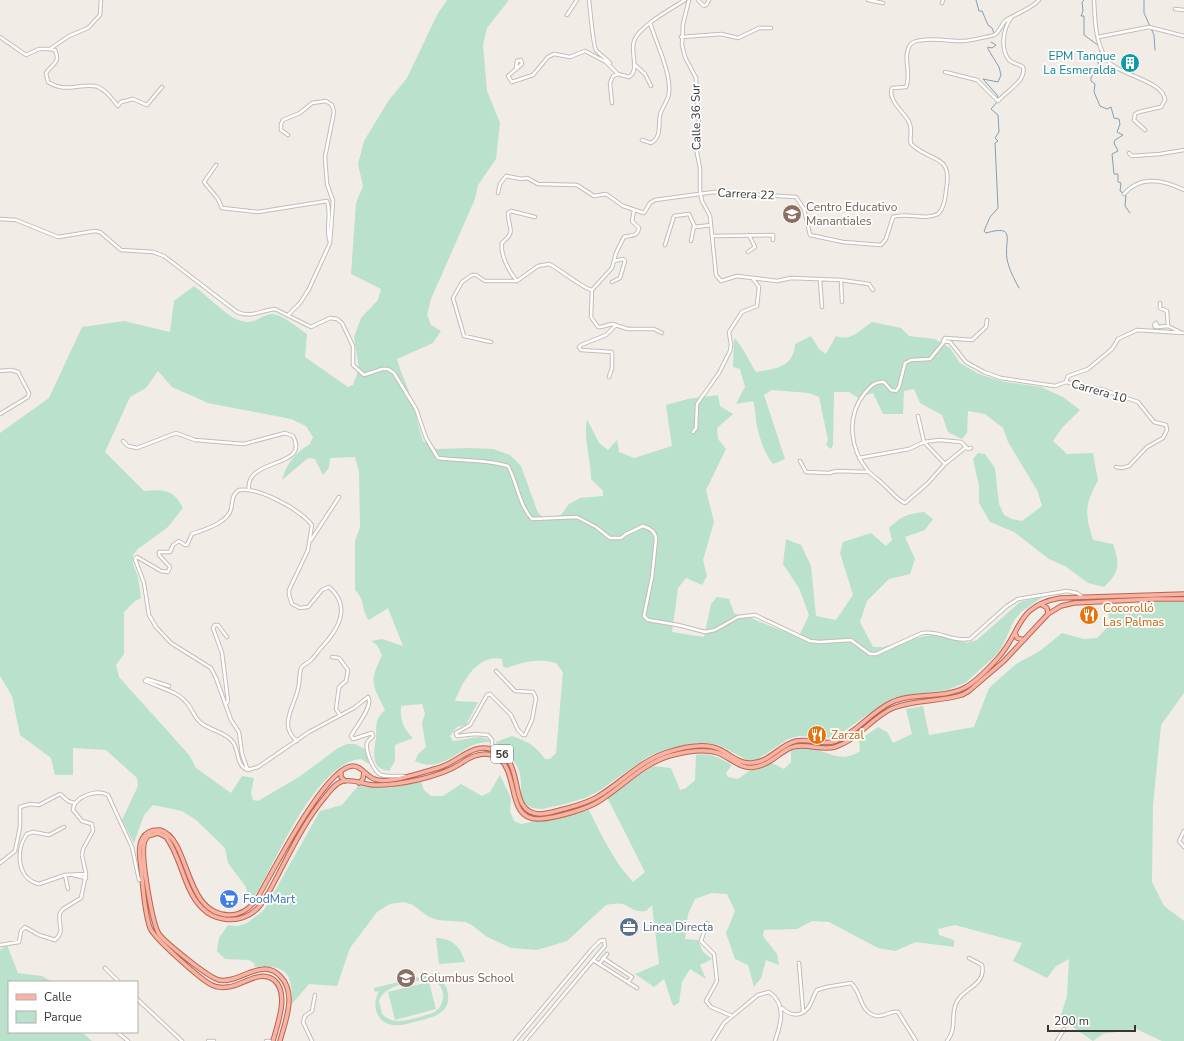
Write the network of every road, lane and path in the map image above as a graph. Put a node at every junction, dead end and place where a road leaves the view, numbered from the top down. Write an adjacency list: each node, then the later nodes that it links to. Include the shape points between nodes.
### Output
1 (101, 0): 22 (street, via 100,15 88,28 69,36)
2 (577, 0): 14 (street)
3 (590, 0): 24 (street, via 594,45)
4 (685, 0): 16 (street)
5 (689, 0): 20 (street, Calle 36 Sur)
6 (698, 0): 7 (street, via 704,6)
7 (709, 0)
8 (868, 0): 11 (street)
9 (1039, 0): 15 (street, via 1034,6)
10 (1094, 0): 21 (street)
11 (883, 3)
12 (1174, 9): 13 (street)
13 (1184, 10)
14 (567, 14)
15 (1012, 16): 26 (street, via 1005,29 1004,49 1010,61 1023,67 1024,72 1021,79 998,101 977,80); 39 (street, Carrera 22, via 993,36 965,41 928,39 911,43 907,60 908,83 906,87 895,87 891,91 910,124 911,144 943,163 948,169 949,176 942,209 935,216 907,214 893,217 886,239 881,245 842,242 810,234 804,209 796,197 714,192)
16 (650, 23): 23 (street, via 634,41); 33 (street, via 669,93 660,115 656,140 651,143)
17 (771, 28): 20 (street, via 759,28 738,38 721,34)
18 (1184, 36): 21 (street, via 1150,27)
19 (0, 37): 22 (street, via 26,55 39,49)
20 (682, 37): 39 (street, Calle 36 Sur, via 683,50 697,84 699,125 696,148)
21 (1098, 37): 31 (street, via 1109,63 1157,88 1165,96 1166,100 1161,107 1135,114 1134,120)
22 (50, 49): 29 (street, via 55,50 58,58 57,63 46,73 48,82 52,85 72,89 94,86 110,96 118,106 121,102 133,99 147,105)
23 (634, 64): 27 (street, via 630,77); 28 (street, via 645,74)
24 (611, 65): 25 (street, via 585,51 570,57 554,54 546,58 533,75 512,82 508,76); 27 (street)
25 (516, 68)
26 (945, 72)
27 (618, 74): 30 (street, via 613,76 610,83)
28 (652, 86)
29 (162, 87)
30 (612, 103)
31 (1145, 130)
32 (288, 135): 50 (street, via 281,130 283,120 300,113 312,103 326,101 332,105 334,112 325,157 327,184 333,201)
33 (642, 140)
34 (1184, 150): 35 (street, via 1142,156 1132,156)
35 (1129, 153)
36 (216, 165): 50 (street, via 204,182 218,198 222,208 258,212 327,201 330,210)
37 (1184, 190): 40 (street, via 1147,180 1136,184)
38 (498, 193): 41 (street, via 500,184 506,176 527,178 538,184 577,185 590,195 606,194)
39 (701, 194): 41 (street, Carrera 22, via 655,200 650,203 646,212); 45 (street, Calle 36 Sur)
40 (1124, 194)
41 (634, 210): 53 (street, via 632,221 639,228 638,234 624,237)
42 (535, 217): 57 (street, via 511,211 508,213 510,236 501,247)
43 (0, 219): 64 (street, via 16,220 58,237 90,231 100,232 121,250 153,252 164,256 237,312 251,316 275,309)
44 (694, 225): 45 (street); 49 (street); 51 (street, via 689,214 674,216)
45 (711, 225): 47 (street, Calle 36 Sur)
46 (748, 234): 47 (street); 48 (street, via 773,235); 52 (street, via 755,247)
47 (712, 236): 54 (street, Calle 36 Sur, via 715,270 721,281 737,276)
48 (773, 240)
49 (691, 241)
50 (330, 243): 64 (street, via 309,289)
51 (666, 245)
52 (748, 252)
53 (614, 261): 58 (street, via 623,258 625,262 620,278); 59 (street, via 609,271)
54 (753, 278): 55 (street, via 777,281 791,278); 79 (street, via 759,287 757,306 742,312 729,332 730,351 719,373 697,404 696,428)
55 (820, 280): 56 (street); 63 (street)
56 (840, 280): 60 (street, via 868,284); 61 (street)
57 (517, 281): 59 (street, via 538,266 549,264); 72 (street, via 485,281 472,275 462,282 453,298 464,336)
58 (612, 282)
59 (592, 290): 66 (street, via 592,321 600,327)
60 (873, 290)
61 (842, 302)
62 (1160, 303): 68 (street, via 1160,308 1167,311)
63 (822, 307)
64 (288, 315): 93 (street, via 311,327 330,318 342,323 352,346 355,368 364,374 382,369 394,372 416,409 426,438 438,458 492,462 508,466 527,514 532,519 577,517 610,538 621,538 643,526 652,530 656,539 644,616 648,620 705,632 715,630 738,617 755,615 810,641 851,640 870,654 876,654 922,633 930,632 953,640 970,639 1007,606 1018,600 1067,591)
65 (988, 320): 73 (street, via 986,327 972,340 949,337 943,339)
66 (616, 325): 70 (street, via 628,329 654,329); 75 (street, via 606,335 579,347 581,350 612,352)
67 (1158, 326): 68 (street)
68 (1168, 326): 69 (street)
69 (1180, 332): 71 (street, Carrera 10); 76 (street, Carrera 10, via 1137,330 1122,336 1112,349 1088,369 1068,376)
70 (662, 333)
71 (1184, 333)
72 (491, 342)
73 (944, 342): 76 (street, via 950,342 971,366 1002,378 1055,386); 84 (street, via 930,358 905,363 896,391 892,391 884,382 877,382 871,385 859,401 852,428)
74 (0, 371): 77 (street, via 18,372 29,393 28,397)
75 (609, 376)
76 (1066, 382): 87 (street, Carrera 10, via 1104,390 1138,402 1154,422 1166,425 1167,430 1163,438 1147,447 1129,466)
77 (0, 414)
78 (918, 416): 81 (street)
79 (693, 432)
80 (123, 441): 89 (street, via 128,446 137,448 176,433 195,440 244,444 290,433 296,440 296,448 292,454 253,474 248,479)
81 (924, 442): 82 (street, via 951,440 961,442); 84 (street, via 909,449); 86 (street)
82 (966, 447): 83 (street); 86 (street)
83 (971, 448)
84 (859, 458): 88 (street)
85 (800, 461): 88 (street, via 806,472)
86 (945, 464): 88 (street, via 905,503)
87 (1116, 467)
88 (870, 472)
89 (249, 490): 91 (street, via 276,498 310,522); 103 (street, via 236,491 228,514 218,523 192,534 187,545 179,540 173,544 170,552 159,552 170,567 168,572 161,571 137,557 135,559 144,582 147,608 152,622 171,643 211,668)
90 (339, 497): 91 (street)
91 (310, 541): 105 (street, via 305,558 291,584 288,595 290,600 292,604 305,608 322,590 329,587 337,595 341,612 339,624 332,636 312,660 301,668 297,693 290,708 288,729)
92 (1184, 594): 93 (main road, 56)
93 (1084, 598): 95 (main road, 56, via 1060,598)
94 (1184, 599): 96 (main road, 56, via 1074,603 1061,606)
95 (1041, 604): 96 (main road, via 1047,608); 97 (main road, 56, via 1026,614)
96 (1048, 614): 99 (main road, 56)
97 (1015, 631): 99 (main road, via 1017,638); 106 (main road, 56, via 999,657 964,688 892,702 840,739 832,742 794,741 752,764 709,746 671,751 648,760 595,799 548,813 532,812 522,804 511,764 502,754)
98 (227, 637): 103 (street, via 218,625 215,625 213,628 224,661 228,701)
99 (1024, 640): 112 (main road, 56, via 1004,661 966,693 894,708 835,747 797,746 752,768 707,751 674,755 652,763 592,805 546,818 534,818 521,810 514,797 508,769 498,758 487,754 473,756 444,772 417,779 382,785)
100 (332, 657): 104 (street, via 339,658 348,670 346,681 339,687 336,709)
101 (496, 671): 106 (street, via 515,691 532,692 536,698 532,720 525,735 518,730 510,713 490,694 470,725 456,732 458,736 488,736 492,740)
102 (169, 686): 107 (street, via 158,681 145,680 179,696 201,723 232,741 242,767)
103 (226, 704): 107 (street, via 231,720 239,732 242,754)
104 (340, 716): 105 (street); 110 (street, via 365,698 370,698 363,718 351,736 352,739 372,733 373,736 367,742 367,746 376,771 382,776)
105 (297, 741): 107 (street)
106 (492, 750): 110 (main road, 56, via 475,748 446,765)
107 (250, 770)
108 (340, 771): 109 (main road, 56, via 354,766); 111 (main road); 122 (main road, via 310,807 257,899 247,910 226,915 206,906 196,891 171,838 160,830 147,832 141,839 139,848)
109 (364, 772): 110 (main road, 56, via 378,780); 112 (main road, via 364,777)
110 (405, 776)
111 (345, 781): 112 (main road, 56); 150 (main road, via 335,785 314,811 263,902 250,914 239,919 217,918 200,906 164,834 152,834 144,843 153,918 160,934 210,977 217,980 231,980 264,969 279,975 287,985 289,996)
112 (359, 783)
113 (74, 803): 117 (street, via 60,794 39,804 20,807 15,851); 119 (street, via 74,813 93,827 82,855); 122 (street, via 88,795 108,795 132,847 139,880)
114 (64, 828): 120 (street, via 48,835 33,832 27,834 19,860 25,873 35,883 43,883)
115 (1184, 831): 116 (street, via 1179,841)
116 (1184, 847)
117 (0, 863)
118 (73, 874): 119 (street); 120 (street); 121 (street)
119 (86, 874): 121 (street)
120 (65, 875): 123 (street)
121 (86, 878): 125 (street, via 81,898 60,913 62,930 57,938 49,939 25,927 21,931 19,942)
122 (142, 880): 149 (main road, via 148,920 153,933 210,984 227,988 264,976 278,984 281,998)
123 (68, 889)
124 (707, 923): 140 (street, via 701,941 714,954 717,981 706,1001 711,1007)
125 (0, 945)
126 (607, 954): 127 (street)
127 (603, 958): 131 (street); 134 (street, via 632,977)
128 (969, 958): 157 (street, via 982,965 981,977 977,984 960,995 957,1000 954,1007 954,1028)
129 (593, 960): 131 (street); 152 (street, via 605,946 604,940 600,940 592,949); 153 (street)
130 (799, 963): 139 (street)
131 (598, 964): 134 (street)
132 (105, 968): 133 (street)
133 (118, 981)
134 (628, 982): 135 (street)
135 (637, 988)
136 (315, 996): 151 (street, via 312,1011 305,1016 303,1022)
137 (138, 1000): 144 (street)
138 (782, 1008): 139 (street, via 792,1015); 140 (street, via 772,994 765,992); 155 (street)
139 (804, 1011): 156 (street, via 808,1009 817,990 851,983 869,1012 878,1016 898,1012)
140 (732, 1016): 154 (street, via 718,1030)
141 (1064, 1029): 158 (street)
142 (118, 1033): 143 (street)
143 (128, 1041)
144 (182, 1041)
145 (208, 1041): 146 (street)
146 (214, 1041)
147 (266, 1041): 148 (street)
148 (270, 1041)
149 (274, 1041)
150 (280, 1041)
151 (312, 1041)
152 (515, 1041)
153 (525, 1041)
154 (713, 1041)
155 (775, 1041)
156 (916, 1041)
157 (947, 1041)
158 (1057, 1041)

